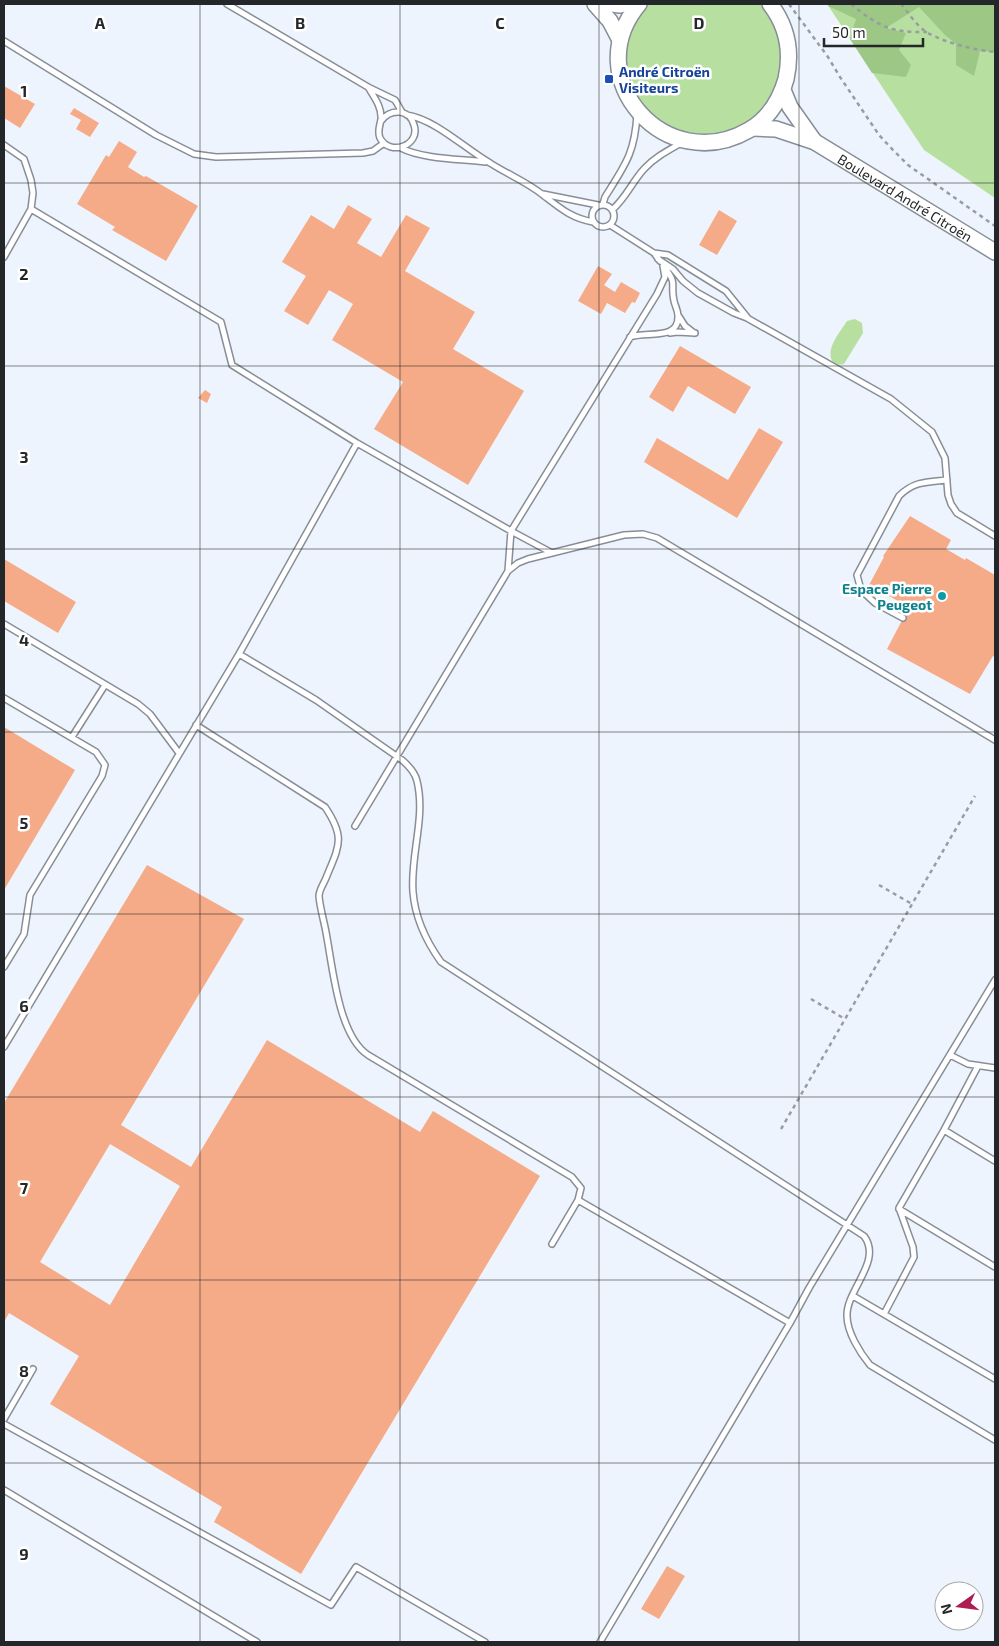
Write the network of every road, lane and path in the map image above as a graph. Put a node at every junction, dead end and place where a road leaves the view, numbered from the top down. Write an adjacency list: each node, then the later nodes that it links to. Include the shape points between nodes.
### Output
1 (227, 4): 14 (lane)
2 (595, 4): 11 (main road, via 610,21)
3 (612, 4): 4 (main road)
4 (624, 4)
5 (639, 4): 11 (main road, Boulevard André Citroën, via 630,14)
6 (770, 4): 15 (main road, Boulevard André Citroën, via 780,20 788,44)
7 (789, 4): 32 (path, via 892,149)
8 (851, 4): 10 (path, via 886,28 904,33)
9 (901, 4): 10 (path)
10 (927, 32): 13 (path, via 966,47)
11 (620, 40): 16 (main road, Boulevard André Citroën, via 619,70)
12 (4, 41): 22 (lane, via 156,135 194,154 216,157 362,153 373,151)
13 (995, 52)
14 (368, 87): 17 (lane, via 395,100); 18 (lane, via 377,102)
15 (783, 90): 19 (main road, Boulevard André Citroën, via 776,104); 21 (main road, Boulevard André Citroën, via 790,107)
16 (637, 111): 20 (main road, Boulevard André Citroën, via 653,127); 27 (lane, via 631,153)
17 (405, 113): 18 (lane, via 390,113); 24 (lane, via 412,119 415,130 411,142); 25 (lane, via 421,117)
18 (381, 120): 22 (lane, via 378,132)
19 (753, 128): 20 (main road, Boulevard André Citroën, via 734,138 713,143); 21 (main road, Boulevard André Citroën, via 776,129)
20 (684, 141): 29 (lane, via 651,162)
21 (815, 142): 33 (main road, Boulevard André Citroën)
22 (384, 143): 24 (lane)
23 (4, 145): 28 (lane, via 24,159 33,192)
24 (401, 148): 25 (lane, via 421,154)
25 (488, 162): 26 (lane)
26 (542, 194): 27 (lane); 30 (lane, via 578,219)
27 (601, 205): 29 (lane); 30 (lane, via 591,214)
28 (31, 208): 35 (lane); 42 (lane, via 221,322 232,365)
29 (612, 210): 31 (lane, via 614,216)
30 (593, 222): 31 (lane, via 603,227)
31 (610, 225): 34 (lane)
32 (995, 226)
33 (995, 252)
34 (654, 253): 36 (lane); 39 (lane, via 668,254 726,291)
35 (4, 258)
36 (658, 259): 37 (lane); 39 (lane, via 698,292)
37 (663, 266): 38 (lane, via 673,279 673,297); 41 (lane, via 665,277)
38 (678, 314): 40 (lane, via 677,324); 40 (lane, via 685,326 695,333)
39 (747, 318): 43 (lane, via 891,399 915,417 932,432 945,458)
40 (666, 333): 41 (lane)
41 (630, 337): 44 (lane)
42 (357, 443): 44 (lane); 50 (lane)
43 (948, 480): 45 (lane, via 948,495 957,513); 48 (lane, via 908,487 899,496 856,576 861,590 875,603)
44 (511, 531): 46 (lane); 47 (lane)
45 (995, 536)
46 (552, 554): 47 (lane, via 528,559); 55 (lane, via 624,535 643,534 657,538)
47 (508, 571): 57 (lane)
48 (903, 618)
49 (4, 624): 51 (lane)
50 (239, 654): 53 (lane); 57 (lane, via 316,700)
51 (105, 685): 54 (lane); 56 (lane, via 150,714)
52 (4, 698): 54 (lane)
53 (196, 725): 56 (lane); 73 (lane, via 325,806 334,821 339,844 319,894 341,1010 357,1046 572,1177 581,1188)
54 (72, 737): 62 (lane, via 96,752 106,765 30,894 24,934)
55 (995, 740)
56 (179, 753): 66 (lane)
57 (397, 757): 59 (lane); 75 (lane, via 411,768 417,780 418,828 412,892 422,932 441,962)
58 (975, 796): 61 (path)
59 (356, 826)
60 (879, 885): 61 (path)
61 (912, 904): 65 (path)
62 (4, 967)
63 (995, 980): 67 (lane)
64 (811, 999): 65 (path)
65 (845, 1019): 70 (path)
66 (4, 1047)
67 (950, 1055): 68 (lane); 75 (lane)
68 (978, 1066): 69 (lane); 71 (lane)
69 (995, 1068)
70 (781, 1129)
71 (944, 1130): 72 (lane); 74 (lane)
72 (995, 1161)
73 (578, 1200): 76 (lane); 80 (lane)
74 (899, 1208): 77 (lane); 79 (lane, via 914,1257)
75 (848, 1225): 78 (lane, via 864,1236 870,1249); 80 (lane)
76 (552, 1244)
77 (995, 1267)
78 (853, 1296): 79 (lane); 85 (lane, via 848,1307 848,1325 856,1345 870,1365)
79 (884, 1314): 82 (lane)
80 (790, 1323): 89 (lane)
81 (34, 1369): 83 (lane)
82 (995, 1379)
83 (4, 1420)
84 (4, 1424): 88 (lane, via 331,1605 356,1568)
85 (995, 1440)
86 (4, 1490): 87 (lane)
87 (257, 1642)
88 (485, 1642)
89 (600, 1642)

